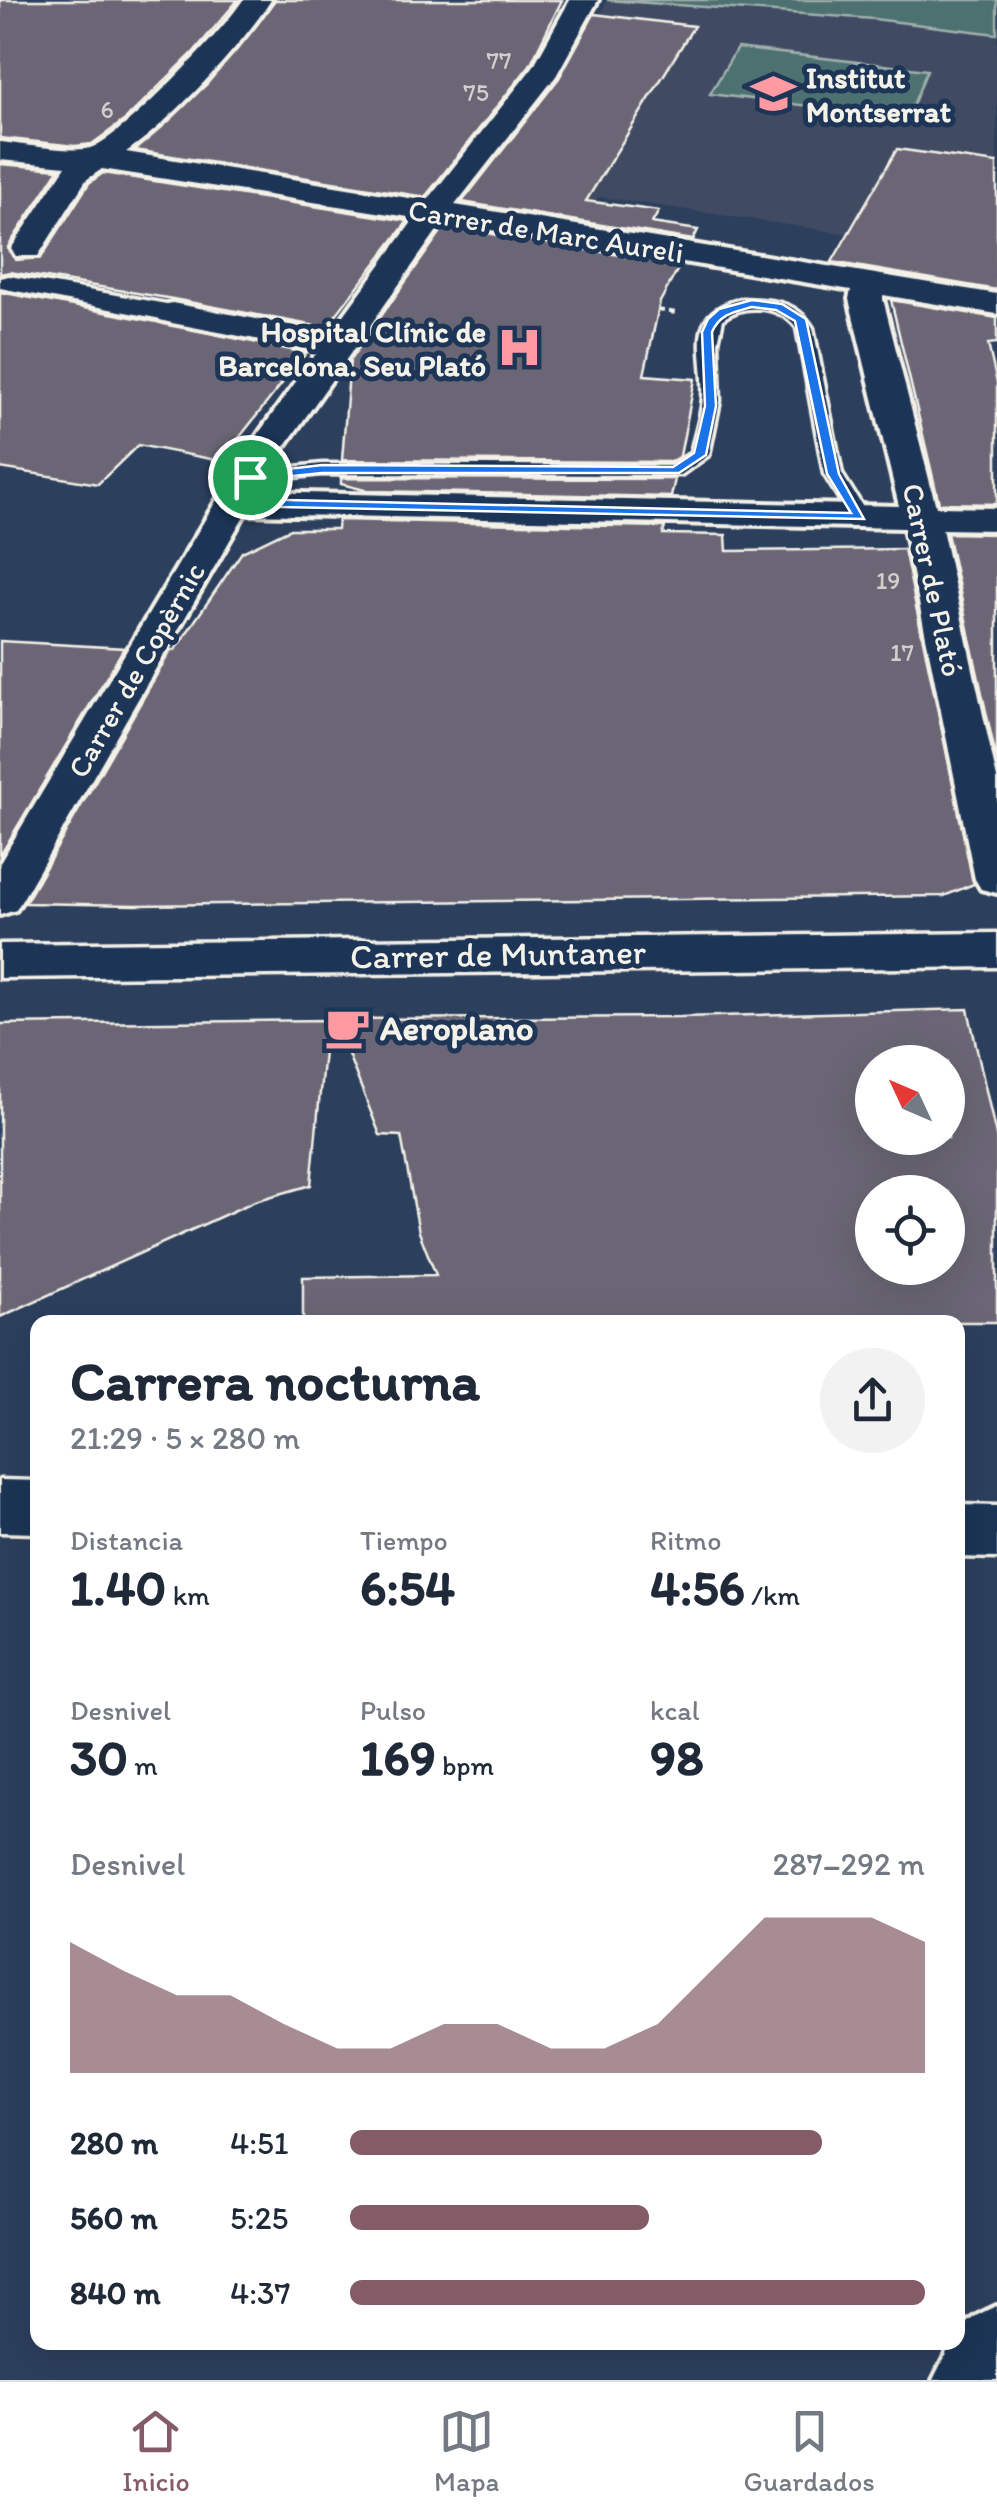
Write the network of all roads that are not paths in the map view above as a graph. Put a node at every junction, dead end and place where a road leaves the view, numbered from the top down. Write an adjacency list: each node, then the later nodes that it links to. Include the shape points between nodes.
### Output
1 (257, 0): 4 (street, via 191,77 123,141)
2 (584, 0): 5 (street, Carrer de Copèrnic, via 546,70)
3 (0, 151): 4 (street, Carrer de Marc Aureli)
4 (94, 157): 5 (street, Carrer de Marc Aureli); 6 (street, via 74,174)
5 (436, 214): 8 (street, Carrer de Marc Aureli); 11 (street, Carrer de Copèrnic)
6 (27, 248)
7 (9, 283): 10 (street)
8 (868, 283): 9 (street, Carrer de Marc Aureli); 14 (street, Carrer de Plató, via 866,299)
9 (997, 304)
10 (172, 313): 11 (street)
11 (341, 344): 12 (street, Carrer de Copèrnic)
12 (242, 490): 13 (street); 13 (lane, via 322,469 675,470 700,455 710,406 712,321 752,304 800,319 833,474); 17 (street, Carrer de Copèrnic)
13 (860, 516): 14 (street)
14 (921, 518): 15 (street); 16 (street, Carrer de Plató)
15 (997, 519)
16 (997, 879)
17 (0, 900)
18 (997, 950): 19 (street, Carrer de Muntaner)
19 (0, 961)
20 (0, 1506): 21 (street)
21 (30, 1507)
22 (965, 1532): 23 (street)
23 (997, 1532)
24 (997, 2342): 25 (street)
25 (968, 2380)

